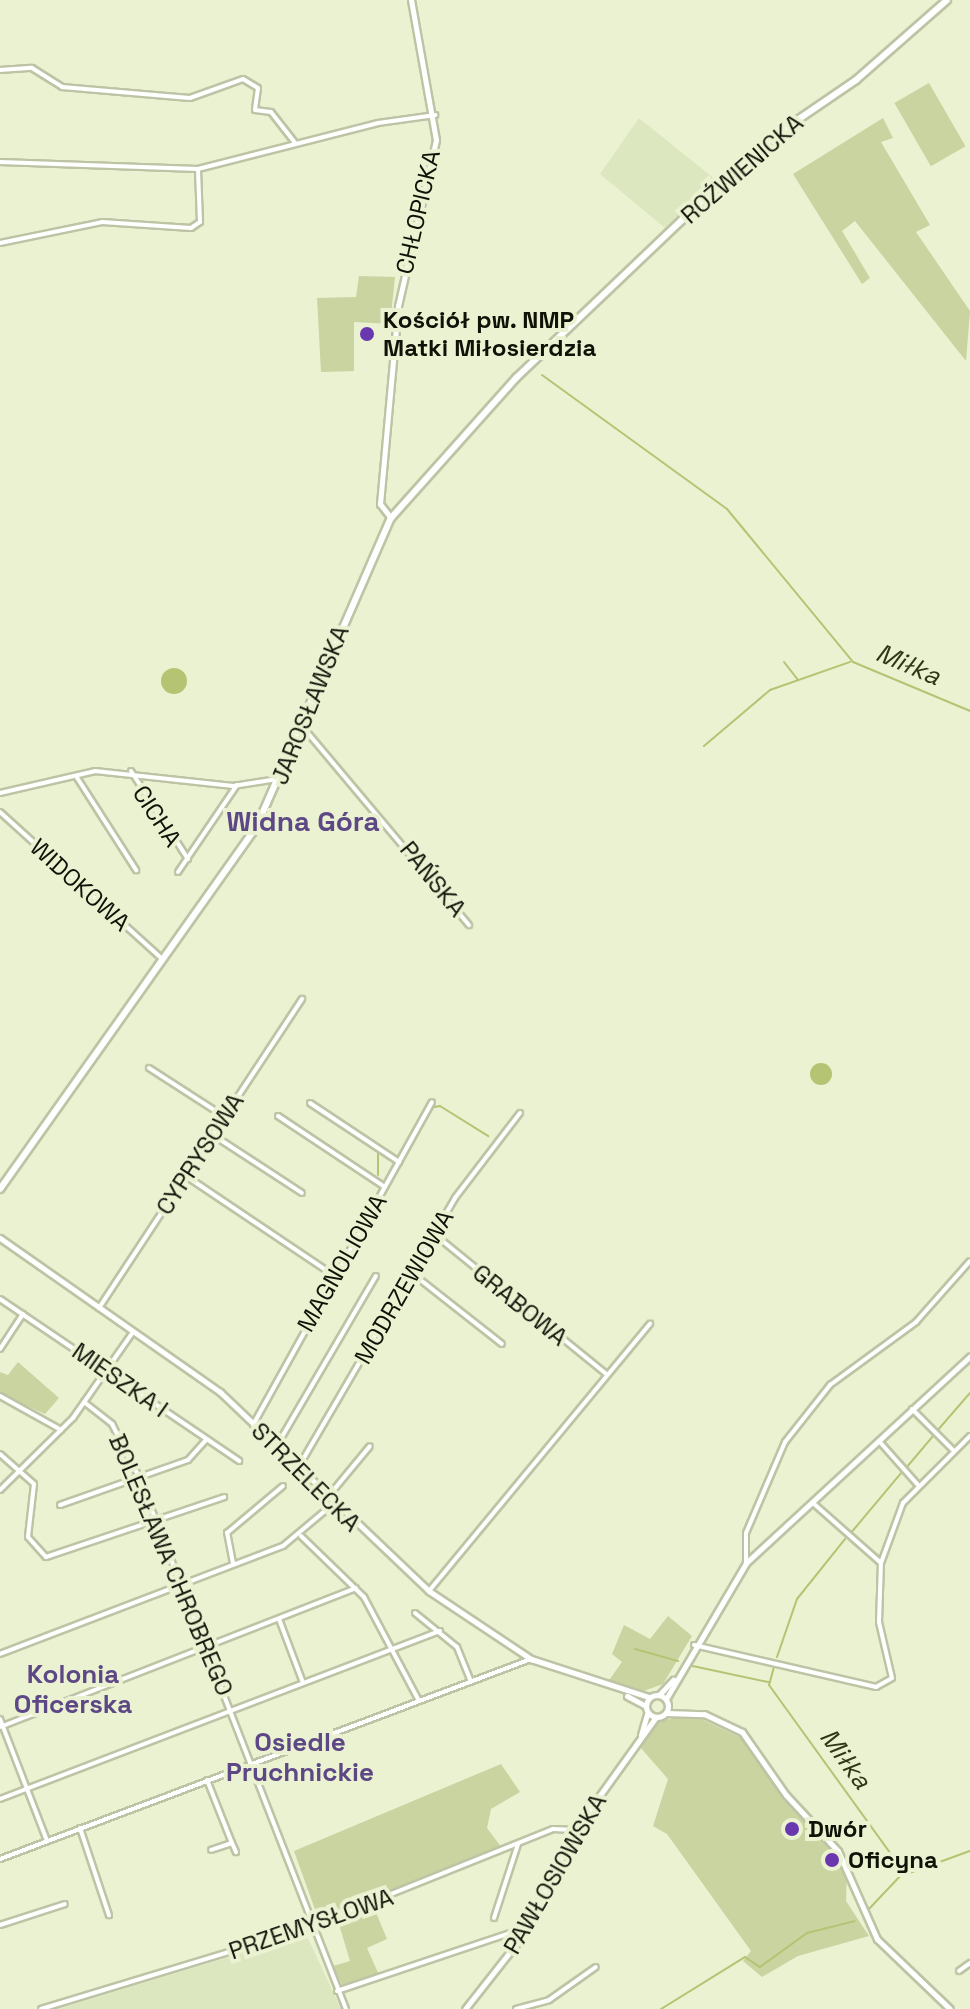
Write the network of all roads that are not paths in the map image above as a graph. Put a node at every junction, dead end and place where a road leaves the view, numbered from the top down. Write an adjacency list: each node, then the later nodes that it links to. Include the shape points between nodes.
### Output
1 (411, 0): 4 (street, CHŁOPICKA)
2 (947, 0): 9 (main road, ROŹWIENICKA, via 856,80 762,147)
3 (0, 70): 5 (street, via 32,68 62,87 190,98 231,80 252,81 255,110 271,112)
4 (435, 115): 5 (street); 10 (street, CHŁOPICKA, via 398,306 380,504)
5 (295, 143): 7 (street)
6 (0, 162): 7 (street)
7 (198, 169): 8 (street, via 200,222 191,228 102,222)
8 (0, 243)
9 (547, 349): 10 (main road, JAROSŁAWSKA)
10 (391, 518): 11 (main road, JAROSŁAWSKA)
11 (302, 726): 14 (main road, JAROSŁAWSKA); 21 (street, PAŃSKA)
12 (131, 771): 13 (street); 15 (street); 18 (street, CICHA)
13 (76, 776): 16 (street); 19 (street)
14 (280, 779): 15 (street); 22 (main road, JAROSŁAWSKA, via 256,828)
15 (237, 785): 18 (street, CICHA)
16 (0, 793)
17 (0, 812): 22 (street, WIDOKOWA)
18 (188, 859): 20 (street, CICHA)
19 (136, 870)
20 (178, 872)
21 (469, 925)
22 (160, 957): 34 (main road, JAROSŁAWSKA)
23 (302, 999): 29 (street, CYPRYSOWA)
24 (149, 1068): 29 (street)
25 (432, 1102): 31 (street, MAGNOLIOWA)
26 (310, 1103): 31 (street)
27 (520, 1113): 36 (street, MODRZEWIOWA)
28 (278, 1116): 33 (street)
29 (225, 1117): 30 (street, CYPRYSOWA)
30 (213, 1134): 32 (street, CYPRYSOWA); 35 (street)
31 (399, 1162): 33 (street, MAGNOLIOWA)
32 (186, 1176): 40 (street); 43 (street, CYPRYSOWA)
33 (385, 1187): 40 (street, MAGNOLIOWA)
34 (0, 1189)
35 (302, 1193)
36 (434, 1234): 39 (street, MODRZEWIOWA); 51 (street, GRABOWA)
37 (0, 1238): 43 (street, STRZELECKA)
38 (970, 1261): 78 (street, via 916,1322 830,1385 785,1442 746,1533)
39 (413, 1273): 47 (street); 65 (street, MODRZEWIOWA)
40 (335, 1276): 55 (street, MAGNOLIOWA)
41 (376, 1276): 61 (street)
42 (0, 1299): 44 (street, MIESZKA I)
43 (98, 1309): 46 (street, STRZELECKA)
44 (23, 1314): 48 (street); 50 (street, MIESZKA I)
45 (650, 1324): 51 (street)
46 (133, 1332): 50 (street); 55 (street, STRZELECKA, via 220,1392)
47 (502, 1344)
48 (0, 1349)
49 (970, 1356): 54 (street)
50 (106, 1371): 53 (street); 58 (street, MIESZKA I)
51 (607, 1375): 83 (street)
52 (0, 1396): 56 (street)
53 (84, 1402): 56 (street); 67 (street, BOLESŁAWA CHROBREGO, via 112,1424)
54 (912, 1409): 59 (street); 62 (street)
55 (253, 1425): 61 (street, STRZELECKA)
56 (61, 1430): 66 (street)
57 (970, 1436): 62 (street)
58 (206, 1440): 64 (street, MIESZKA I); 67 (street, via 188,1460)
59 (879, 1441): 68 (street); 73 (street)
60 (370, 1446): 72 (street)
61 (276, 1447): 65 (street, STRZELECKA)
62 (952, 1449): 68 (street)
63 (0, 1454): 66 (street)
64 (239, 1461)
65 (298, 1468): 72 (street, STRZELECKA)
66 (20, 1470): 70 (street); 76 (street, via 36,1491 28,1537 46,1557)
67 (139, 1477): 75 (street); 76 (street, BOLESŁAWA CHROBREGO)
68 (918, 1485): 79 (street)
69 (283, 1486): 80 (street, via 229,1529)
70 (0, 1490)
71 (224, 1497): 76 (street)
72 (327, 1498): 74 (street, STRZELECKA)
73 (813, 1503): 78 (street); 79 (street)
74 (333, 1504): 77 (street); 83 (street, STRZELECKA)
75 (60, 1505)
76 (157, 1521): 81 (street, BOLESŁAWA CHROBREGO)
77 (301, 1536): 80 (street); 82 (street)
78 (746, 1563): 87 (street)
79 (881, 1563): 87 (street, via 879,1622 892,1678 885,1685)
80 (233, 1564): 81 (street)
81 (181, 1584): 88 (street, BOLESŁAWA CHROBREGO); 91 (street)
82 (356, 1588): 85 (street); 90 (street)
83 (429, 1591): 89 (street, STRZELECKA)
84 (415, 1613): 86 (street)
85 (279, 1619): 88 (street); 96 (street)
86 (440, 1631): 90 (street); 95 (street)
87 (694, 1645): 94 (street)
88 (207, 1647): 103 (street, BOLESŁAWA CHROBREGO); 108 (street)
89 (515, 1648): 92 (street, STRZELECKA); 93 (street)
90 (392, 1649): 96 (street); 100 (street)
91 (0, 1654)
92 (531, 1659): 93 (street); 97 (street, STRZELECKA)
93 (515, 1663): 95 (street)
94 (676, 1676): 98 (street); 101 (street)
95 (470, 1680): 100 (street)
96 (303, 1683): 103 (street)
97 (623, 1693): 99 (street, STRZELECKA); 102 (street, STRZELECKA)
98 (659, 1695): 99 (street); 101 (street)
99 (649, 1697): 102 (street)
100 (418, 1699): 110 (street)
101 (667, 1700): 104 (street); 105 (street)
102 (646, 1709): 106 (street); 109 (street, PAWŁOSIOWSKA)
103 (231, 1711): 110 (street, BOLESŁAWA CHROBREGO); 112 (street)
104 (689, 1712): 105 (street); 136 (street, via 727,1722 751,1740 786,1795 838,1851 877,1939)
105 (666, 1713): 106 (street)
106 (656, 1717): 109 (street, PAWŁOSIOWSKA)
107 (0, 1719): 108 (street)
108 (1, 1727): 112 (street)
109 (640, 1736): 115 (street, PAWŁOSIOWSKA)
110 (252, 1764): 111 (street); 126 (street, BOLESŁAWA CHROBREGO)
111 (207, 1780): 114 (street); 117 (street)
112 (27, 1789): 113 (street); 116 (street)
113 (0, 1799)
114 (80, 1828): 116 (street); 123 (street)
115 (575, 1830): 118 (street, PRZEMYSŁOWA, via 553,1829); 127 (street, PAWŁOSIOWSKA)
116 (47, 1841): 121 (street)
117 (232, 1843): 119 (street); 120 (street)
118 (518, 1844): 124 (street); 126 (street, PRZEMYSŁOWA)
119 (211, 1850)
120 (236, 1852)
121 (0, 1859)
122 (65, 1904): 125 (street)
123 (109, 1915)
124 (494, 1918)
125 (0, 1925)
126 (311, 1927): 131 (street, BOLESŁAWA CHROBREGO); 132 (street, PRZEMYSŁOWA)
127 (528, 1927): 131 (street); 134 (street, PAWŁOSIOWSKA)
128 (970, 1963): 130 (street)
129 (596, 1967): 135 (street, via 549,2000)
130 (959, 1971)
131 (337, 1991): 133 (street, BOLESŁAWA CHROBREGO)
132 (41, 2009)
133 (346, 2009)
134 (465, 2009)
135 (516, 2009)
136 (950, 2009)

